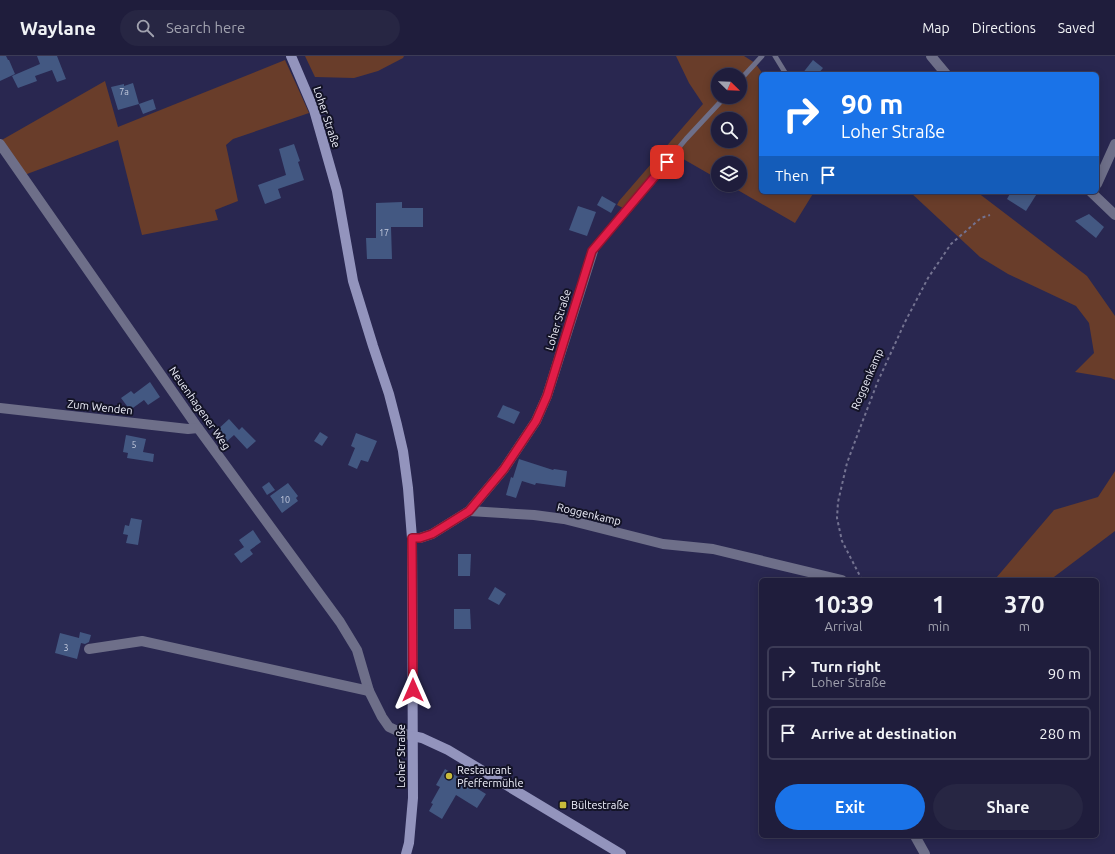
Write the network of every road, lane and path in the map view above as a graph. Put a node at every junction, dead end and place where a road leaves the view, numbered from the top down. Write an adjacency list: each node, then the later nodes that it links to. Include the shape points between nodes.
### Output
1 (291, 56): 19 (street, Loher Straße, via 314,110 337,191 353,281 397,425 408,488)
2 (762, 56): 5 (lane)
3 (775, 56): 6 (lane)
4 (931, 56): 7 (street)
5 (747, 72)
6 (785, 72)
7 (944, 72)
8 (718, 104): 15 (lane, Loher Straße)
9 (0, 144): 17 (street, Neuenhagener Weg)
10 (1115, 144): 11 (street)
11 (1099, 180)
12 (1094, 194): 14 (street)
13 (990, 215): 21 (path, Roggenkamp, via 981,218 951,244 928,278 878,381 857,435 838,502 837,518 842,541)
14 (1115, 215)
15 (592, 251): 18 (street, Loher Straße, via 547,396 536,421 504,469)
16 (0, 408): 17 (street, Zum Wenden)
17 (198, 428): 23 (street, Neuenhagener Weg, via 340,622 357,650)
18 (469, 511): 19 (street, Loher Straße, via 432,534); 20 (street, Roggenkamp, via 564,519 663,544 713,550)
19 (412, 538): 24 (street, Loher Straße)
20 (833, 578)
21 (861, 578)
22 (89, 649): 23 (street, via 142,641)
23 (369, 691): 24 (street, Neuenhagener Weg, via 389,727)
24 (413, 736): 26 (street, Loher Straße, via 413,798); 27 (street, via 448,750)
25 (916, 838): 28 (street)
26 (406, 854)
27 (621, 854)
28 (925, 854)

